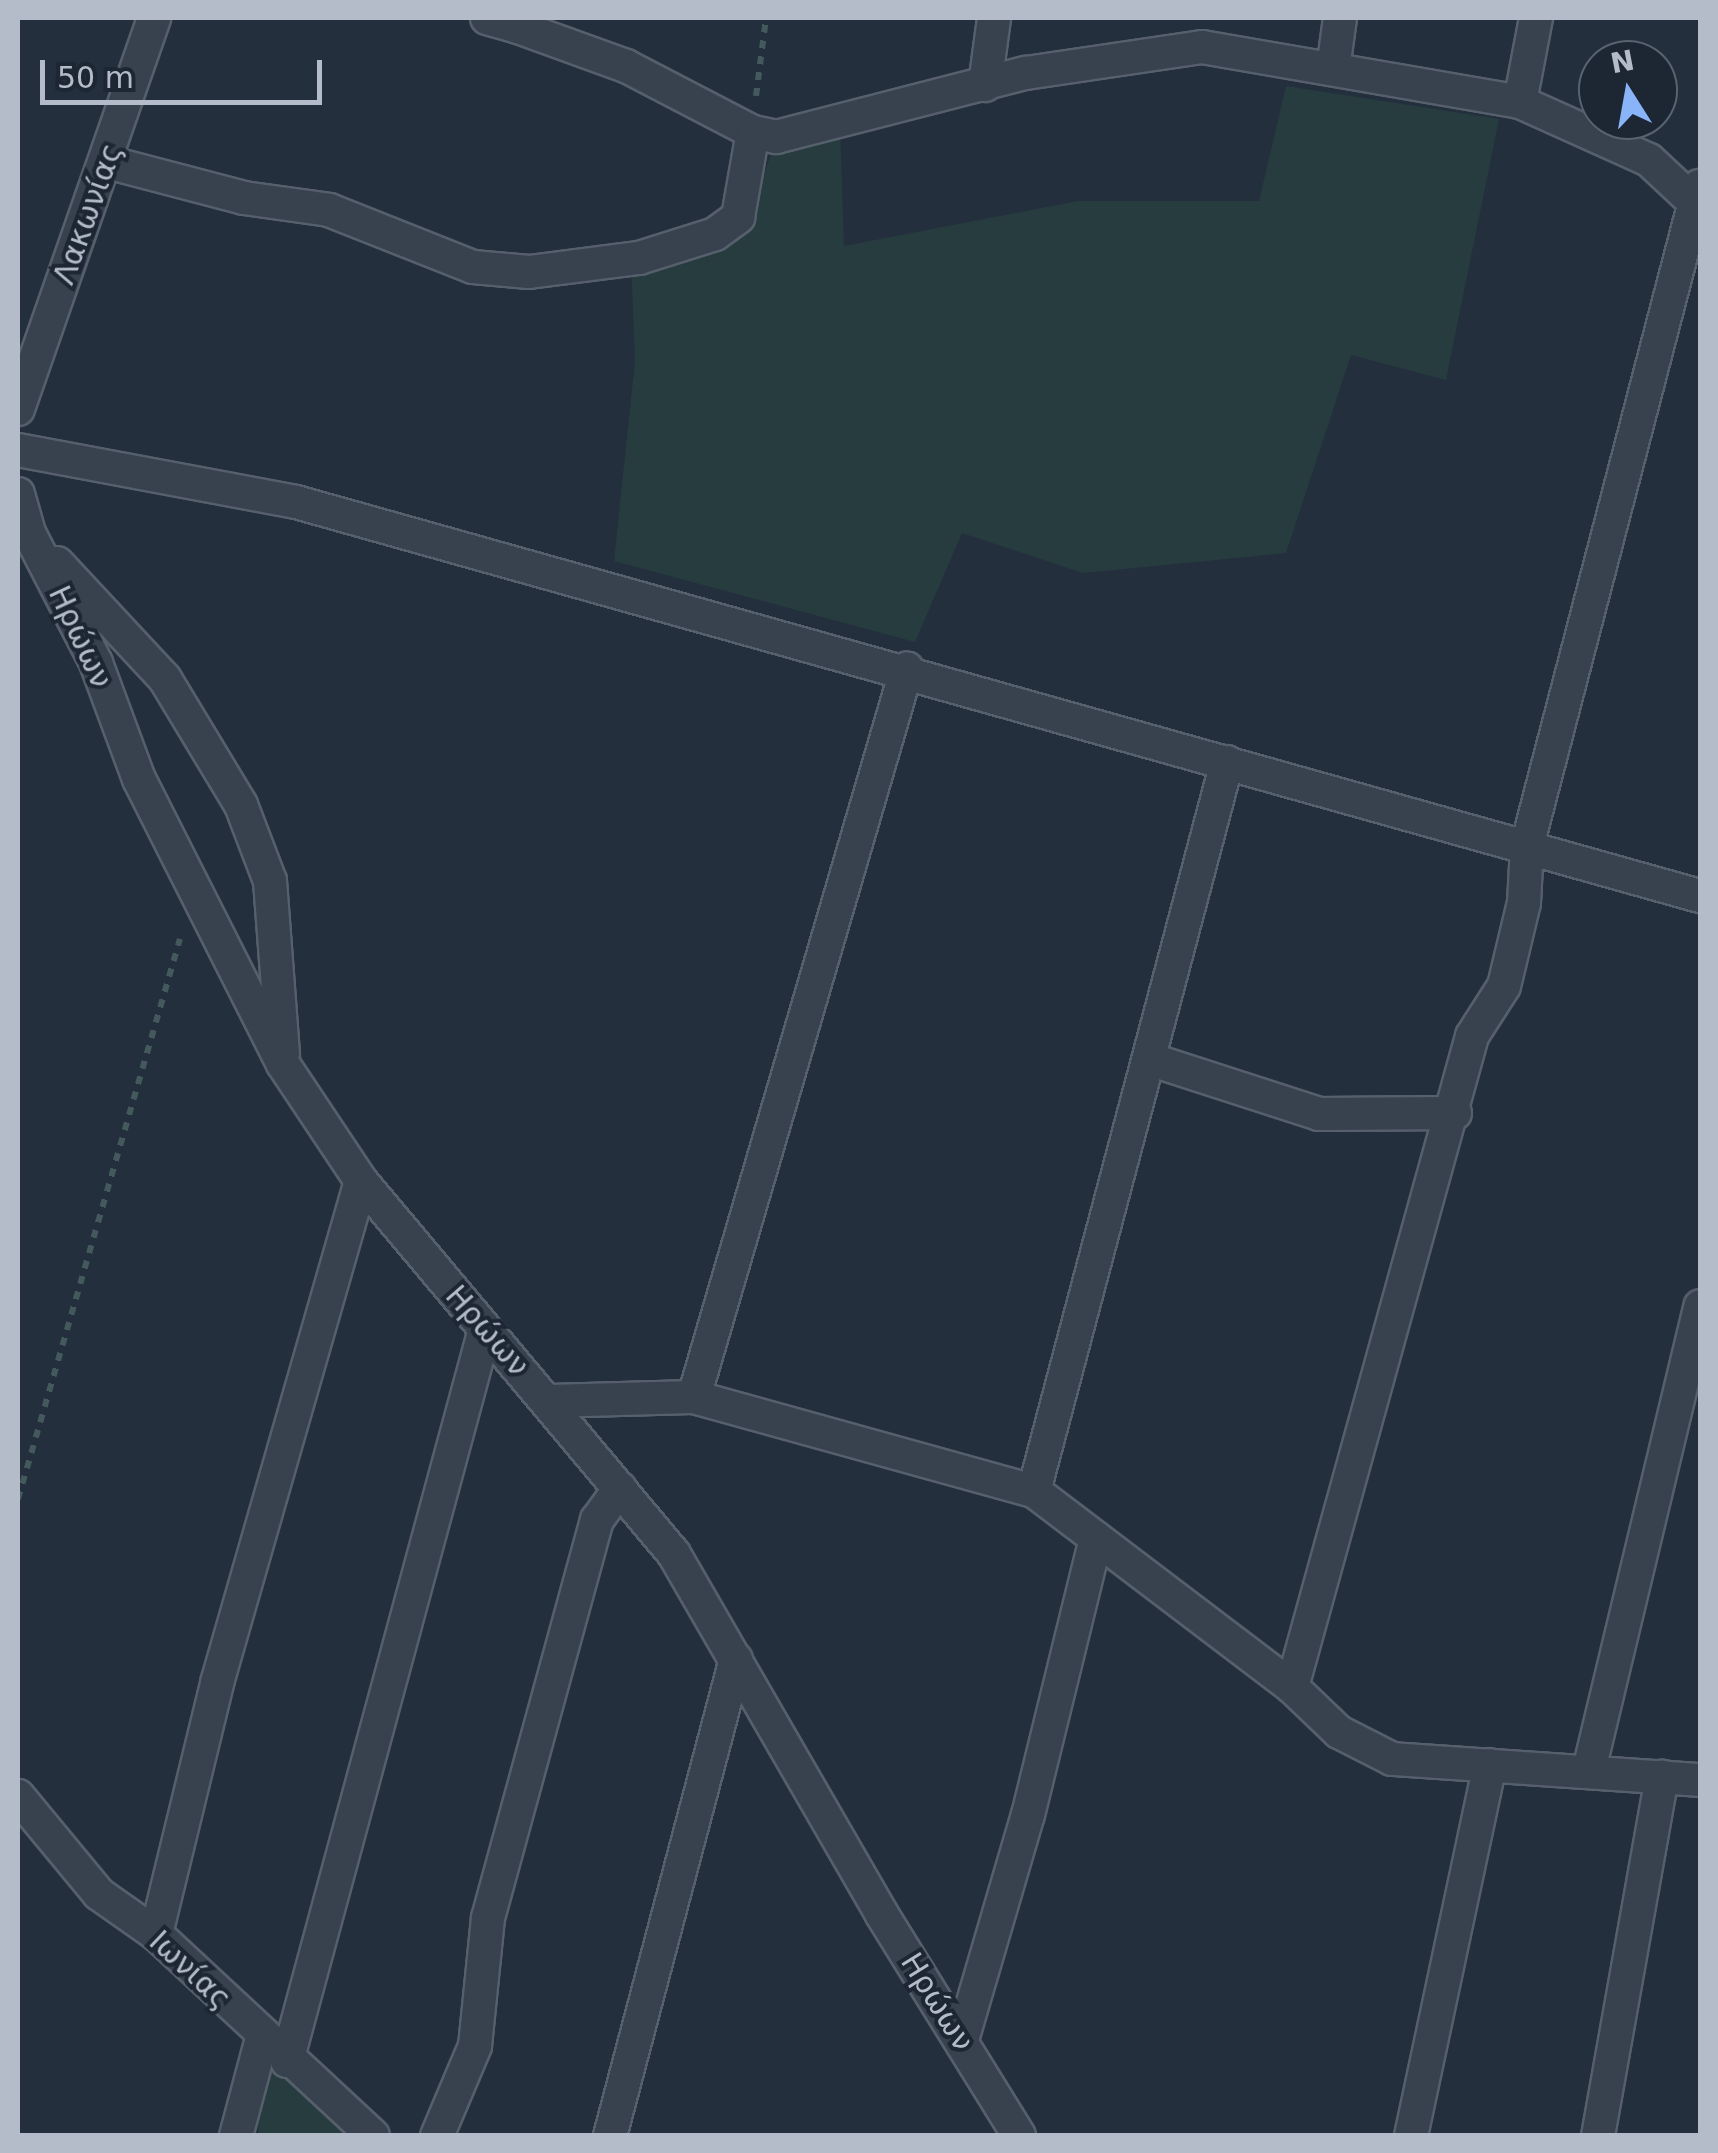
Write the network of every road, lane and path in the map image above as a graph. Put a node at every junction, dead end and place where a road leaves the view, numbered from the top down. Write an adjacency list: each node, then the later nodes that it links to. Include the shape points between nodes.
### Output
1 (154, 18): 12 (street, Λακωνίας)
2 (766, 18): 11 (path)
3 (994, 18): 9 (street)
4 (1340, 18): 8 (street)
5 (1536, 18): 10 (street)
6 (509, 21): 11 (street, via 626,66)
7 (1204, 32): 8 (street); 9 (street)
8 (1333, 69): 10 (street)
9 (985, 85): 11 (street, via 791,134)
10 (1520, 102): 13 (street, via 1649,160)
11 (753, 132): 12 (street, via 738,217 715,234 638,258 529,272 473,267 328,210 244,198)
12 (107, 162): 15 (street, Λακωνίας)
13 (1698, 192): 14 (street)
14 (1695, 240): 21 (street)
15 (18, 409)
16 (18, 450): 19 (street, via 296,502)
17 (18, 494): 18 (street, Ηρώων)
18 (30, 534): 22 (street, Ηρώων, via 96,663); 25 (street, via 165,679 242,806 270,881)
19 (907, 668): 20 (street); 30 (street)
20 (1227, 762): 21 (street); 24 (street)
21 (1527, 846): 23 (street); 26 (street, via 1524,903 1504,986 1472,1036)
22 (193, 894): 25 (street, Ηρώων); 34 (path)
23 (1700, 896)
24 (1149, 1059): 26 (street, via 1319,1114); 33 (street)
25 (283, 1064): 27 (street, Ηρώων)
26 (1454, 1113): 37 (street)
27 (361, 1181): 29 (street, Ηρώων); 43 (street, via 217,1683)
28 (1700, 1306): 39 (street)
29 (485, 1329): 31 (street, Ηρώων); 46 (street)
30 (694, 1397): 31 (street); 33 (street)
31 (548, 1401): 32 (street, Ηρώων)
32 (620, 1488): 36 (street, Ηρώων, via 674,1554); 49 (street, via 607,1499 593,1535 488,1918 475,2046)
33 (1034, 1491): 35 (street)
34 (18, 1499)
35 (1096, 1538): 37 (street); 45 (street, via 1028,1815)
36 (736, 1659): 45 (street, Ηρώων); 50 (street)
37 (1292, 1687): 38 (street, via 1340,1732 1392,1760)
38 (1490, 1765): 39 (street); 52 (street)
39 (1589, 1770): 40 (street)
40 (1662, 1777): 41 (street); 53 (street)
41 (1700, 1780)
42 (18, 1796): 43 (street, Ιωνίας, via 98,1894)
43 (156, 1934): 44 (street, Ιωνίας)
44 (262, 2038): 46 (street, Ιωνίας); 47 (street)
45 (962, 2040): 51 (street, Ηρώων)
46 (287, 2061): 48 (street, Ιωνίας)
47 (236, 2136)
48 (373, 2136)
49 (437, 2136)
50 (610, 2136)
51 (1019, 2136)
52 (1411, 2136)
53 (1598, 2136)

